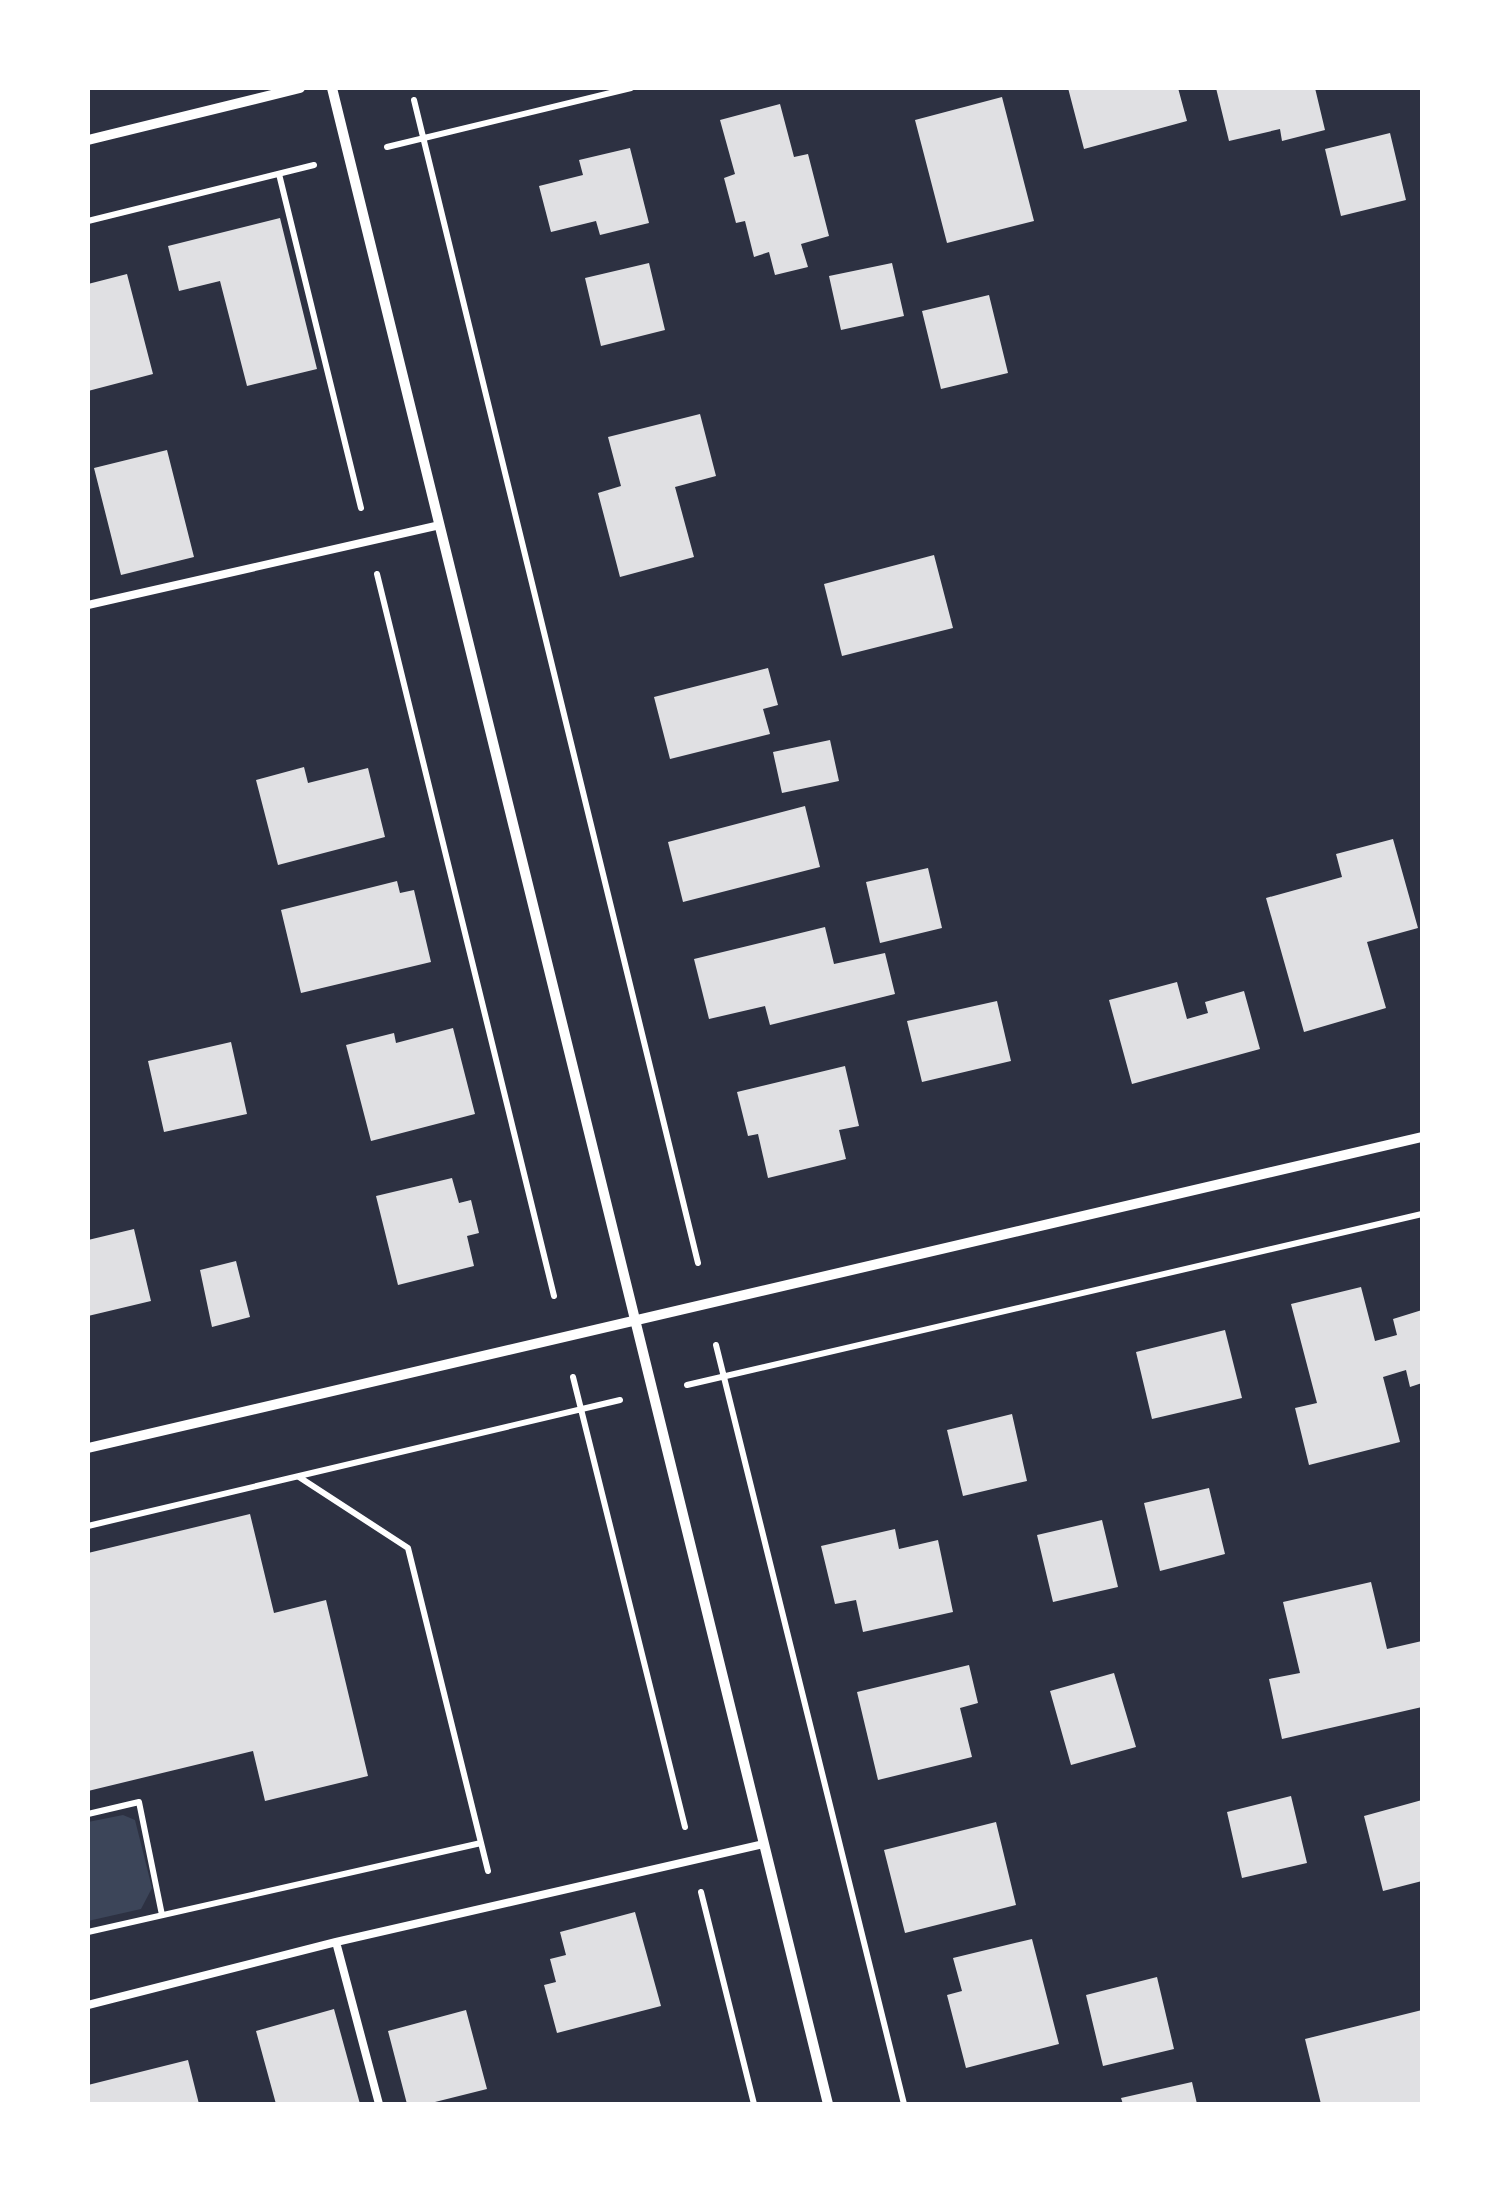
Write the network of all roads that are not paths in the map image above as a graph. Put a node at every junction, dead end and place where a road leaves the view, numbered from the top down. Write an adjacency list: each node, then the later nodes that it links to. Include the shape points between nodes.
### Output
1 (300, 88): 3 (street)
2 (332, 88): 4 (street)
3 (88, 140)
4 (440, 525): 5 (lane); 7 (street)
5 (88, 605)
6 (1422, 1137): 7 (street)
7 (636, 1319): 8 (street); 9 (street)
8 (88, 1448)
9 (764, 1844): 10 (lane); 13 (street)
10 (336, 1942): 11 (lane); 12 (lane)
11 (88, 2005)
12 (379, 2104)
13 (828, 2104)

